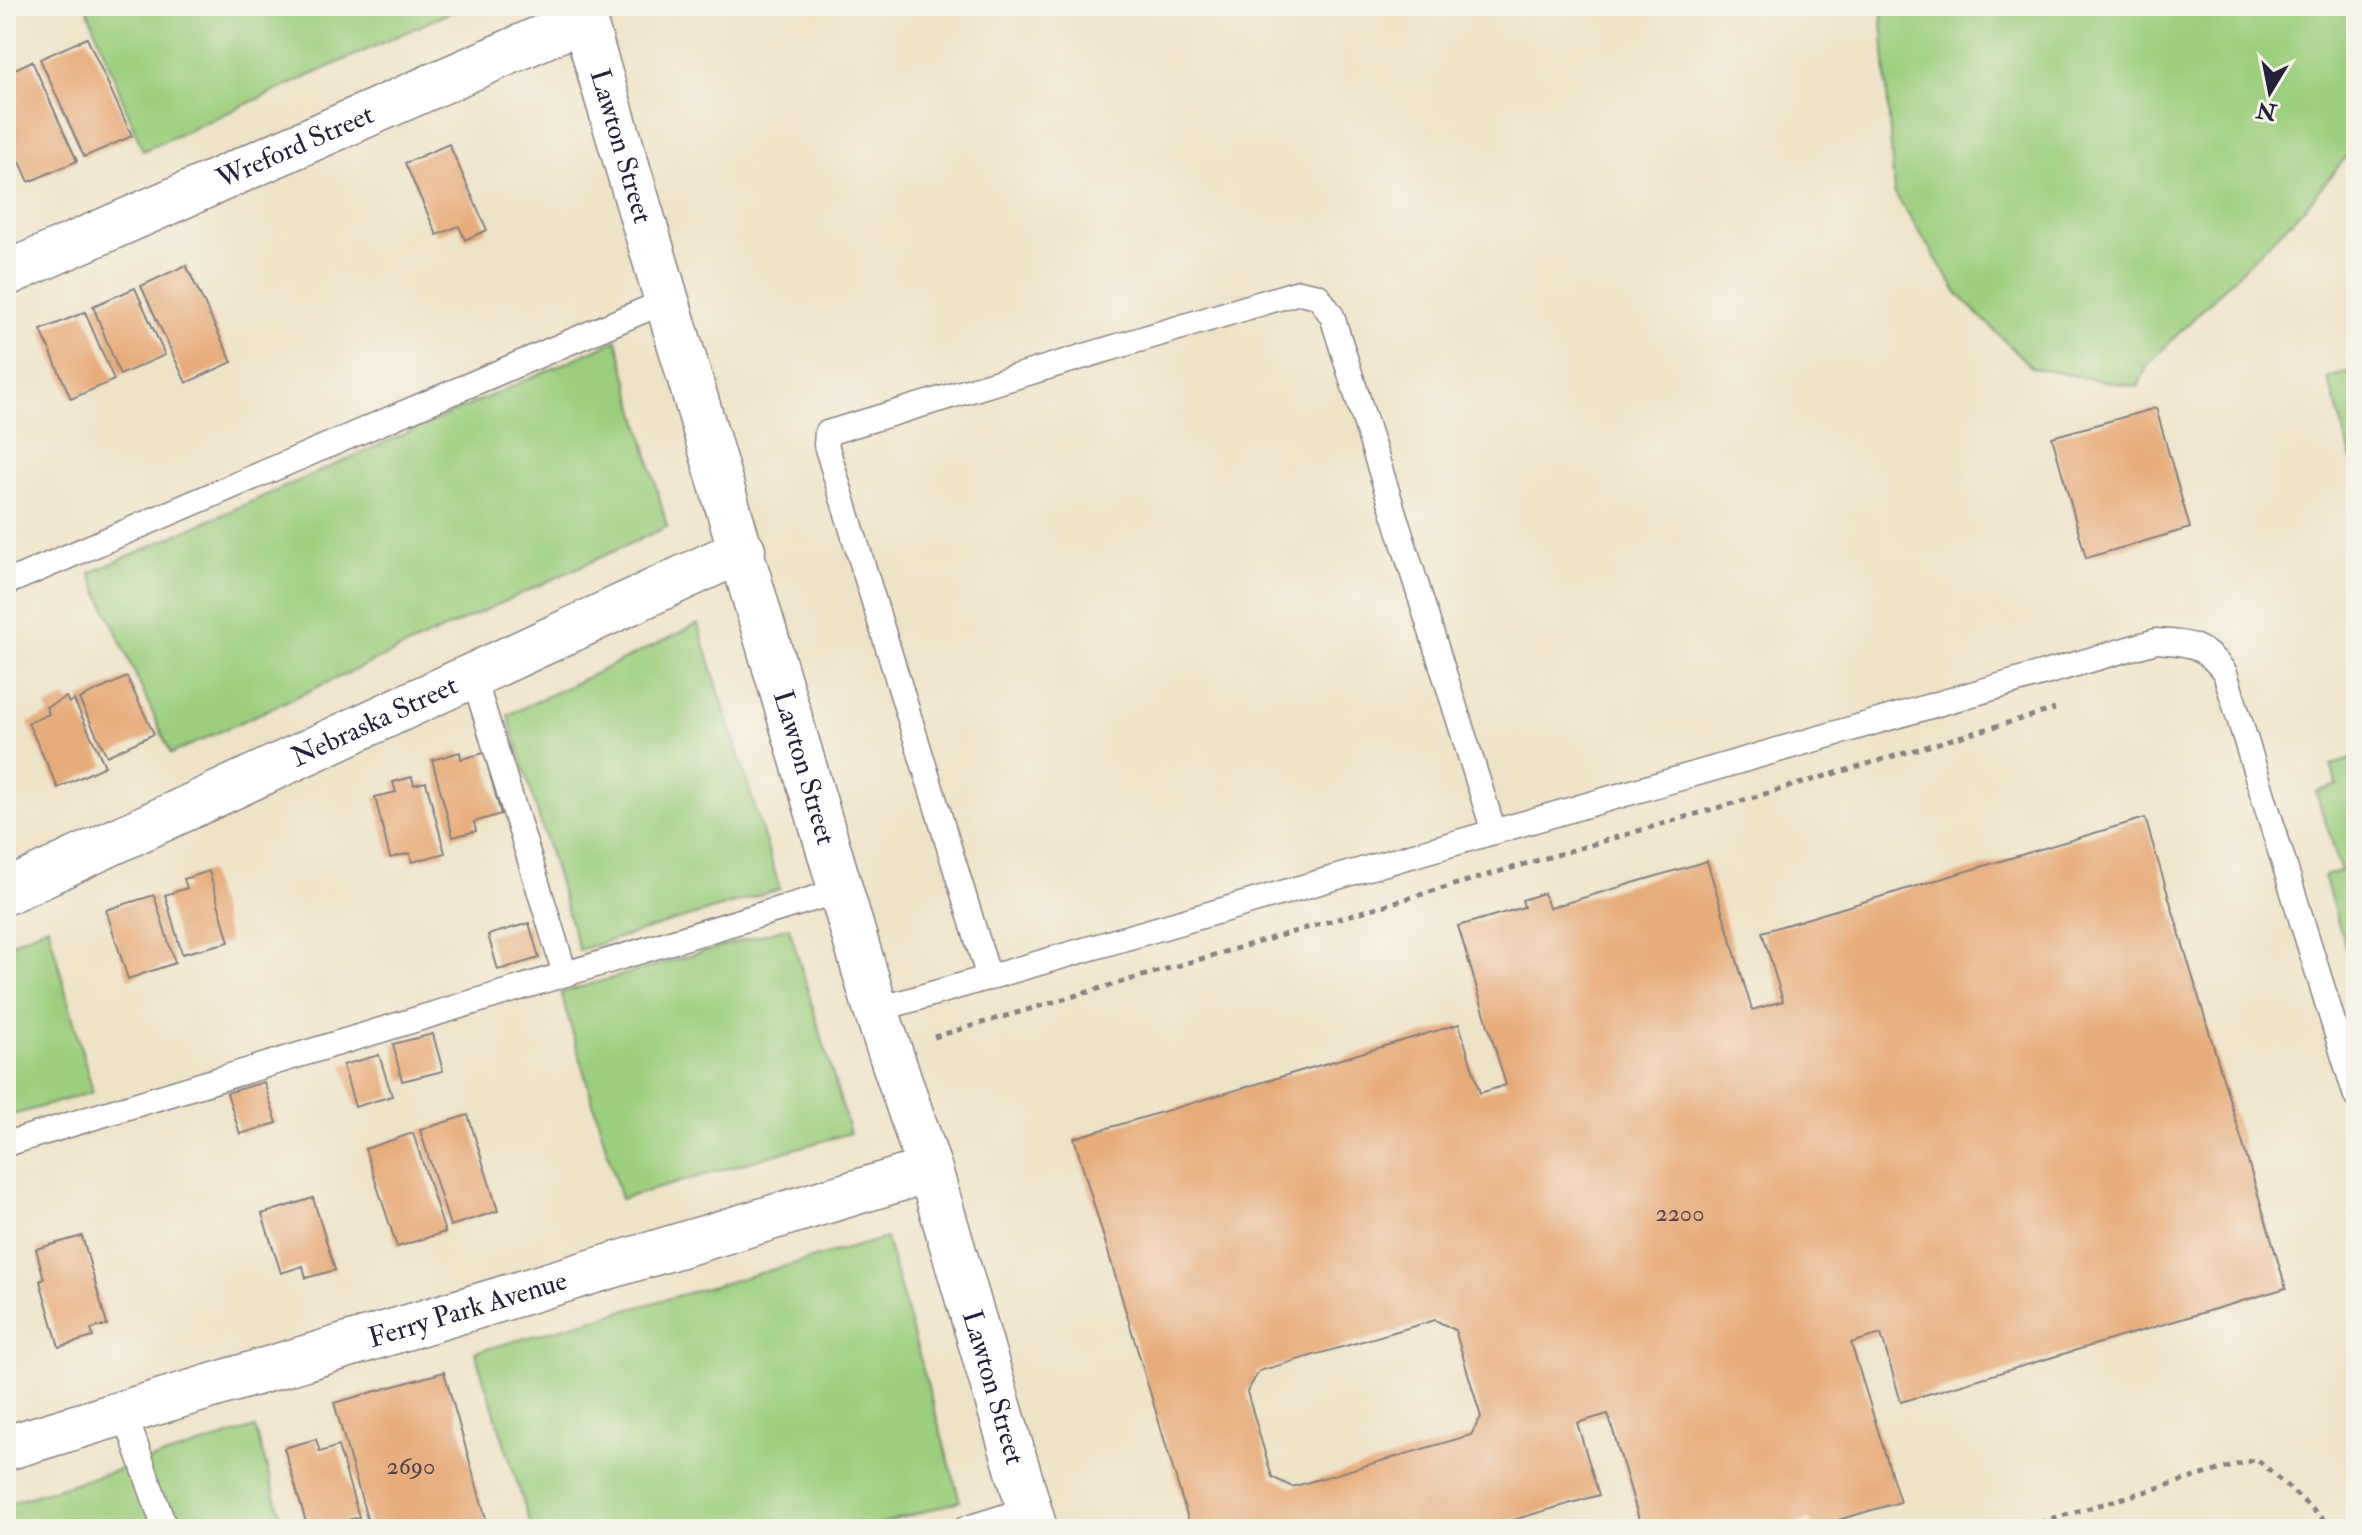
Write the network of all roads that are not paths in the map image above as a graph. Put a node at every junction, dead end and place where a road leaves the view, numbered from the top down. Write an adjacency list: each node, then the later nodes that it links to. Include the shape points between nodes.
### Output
1 (582, 12): 2 (street, Wreford Street); 3 (street, Lawton Street)
2 (6, 274)
3 (668, 300): 4 (street, Lawton Street); 5 (lane)
4 (743, 550): 6 (street, Nebraska Street); 8 (street, Lawton Street)
5 (6, 583)
6 (473, 675): 9 (street, Nebraska Street); 10 (lane)
7 (1494, 832): 11 (lane); 11 (lane, via 1332,316 1318,296 1299,292 1222,314 827,433 826,445); 13 (lane, via 2156,641 2185,643 2210,653 2225,673)
8 (842, 890): 10 (lane); 12 (street, Lawton Street)
9 (6, 892)
10 (565, 974): 14 (lane)
11 (989, 978): 12 (lane)
12 (876, 1010): 15 (street, Lawton Street)
13 (2356, 1096)
14 (6, 1144)
15 (930, 1170): 16 (street, Ferry Park Avenue); 18 (street, Lawton Street)
16 (124, 1412): 17 (street, Ferry Park Avenue); 19 (lane)
17 (6, 1448)
18 (1032, 1519): 20 (lane)
19 (165, 1529)
20 (965, 1529)

